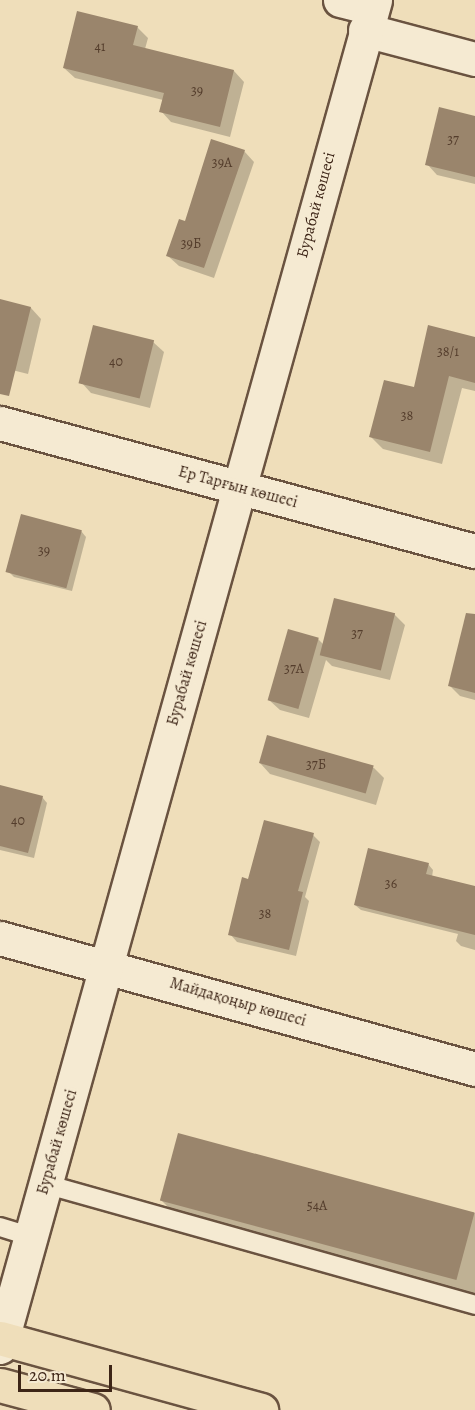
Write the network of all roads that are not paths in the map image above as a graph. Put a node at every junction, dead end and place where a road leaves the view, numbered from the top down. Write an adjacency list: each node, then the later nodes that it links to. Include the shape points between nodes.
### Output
1 (340, 0): 2 (street)
2 (370, 13): 3 (street); 5 (street, Бурабай көшесі)
3 (475, 59)
4 (0, 423): 5 (street, Ер Тарғын көшесі)
5 (239, 487): 6 (street, Ер Тарғын көшесі); 8 (street, Бурабай көшесі)
6 (475, 551)
7 (0, 938): 8 (street, Майдақоңыр көшесі)
8 (106, 965): 9 (street, Майдақоңыр көшесі); 10 (street, Бурабай көшесі)
9 (475, 1069)
10 (45, 1184): 11 (street, Бурабай көшесі); 12 (lane)
11 (15, 1232): 13 (street, Бурабай көшесі)
12 (475, 1305)
13 (1, 1341): 16 (main road)
14 (0, 1385): 15 (main road)
15 (93, 1410)
16 (261, 1410)

